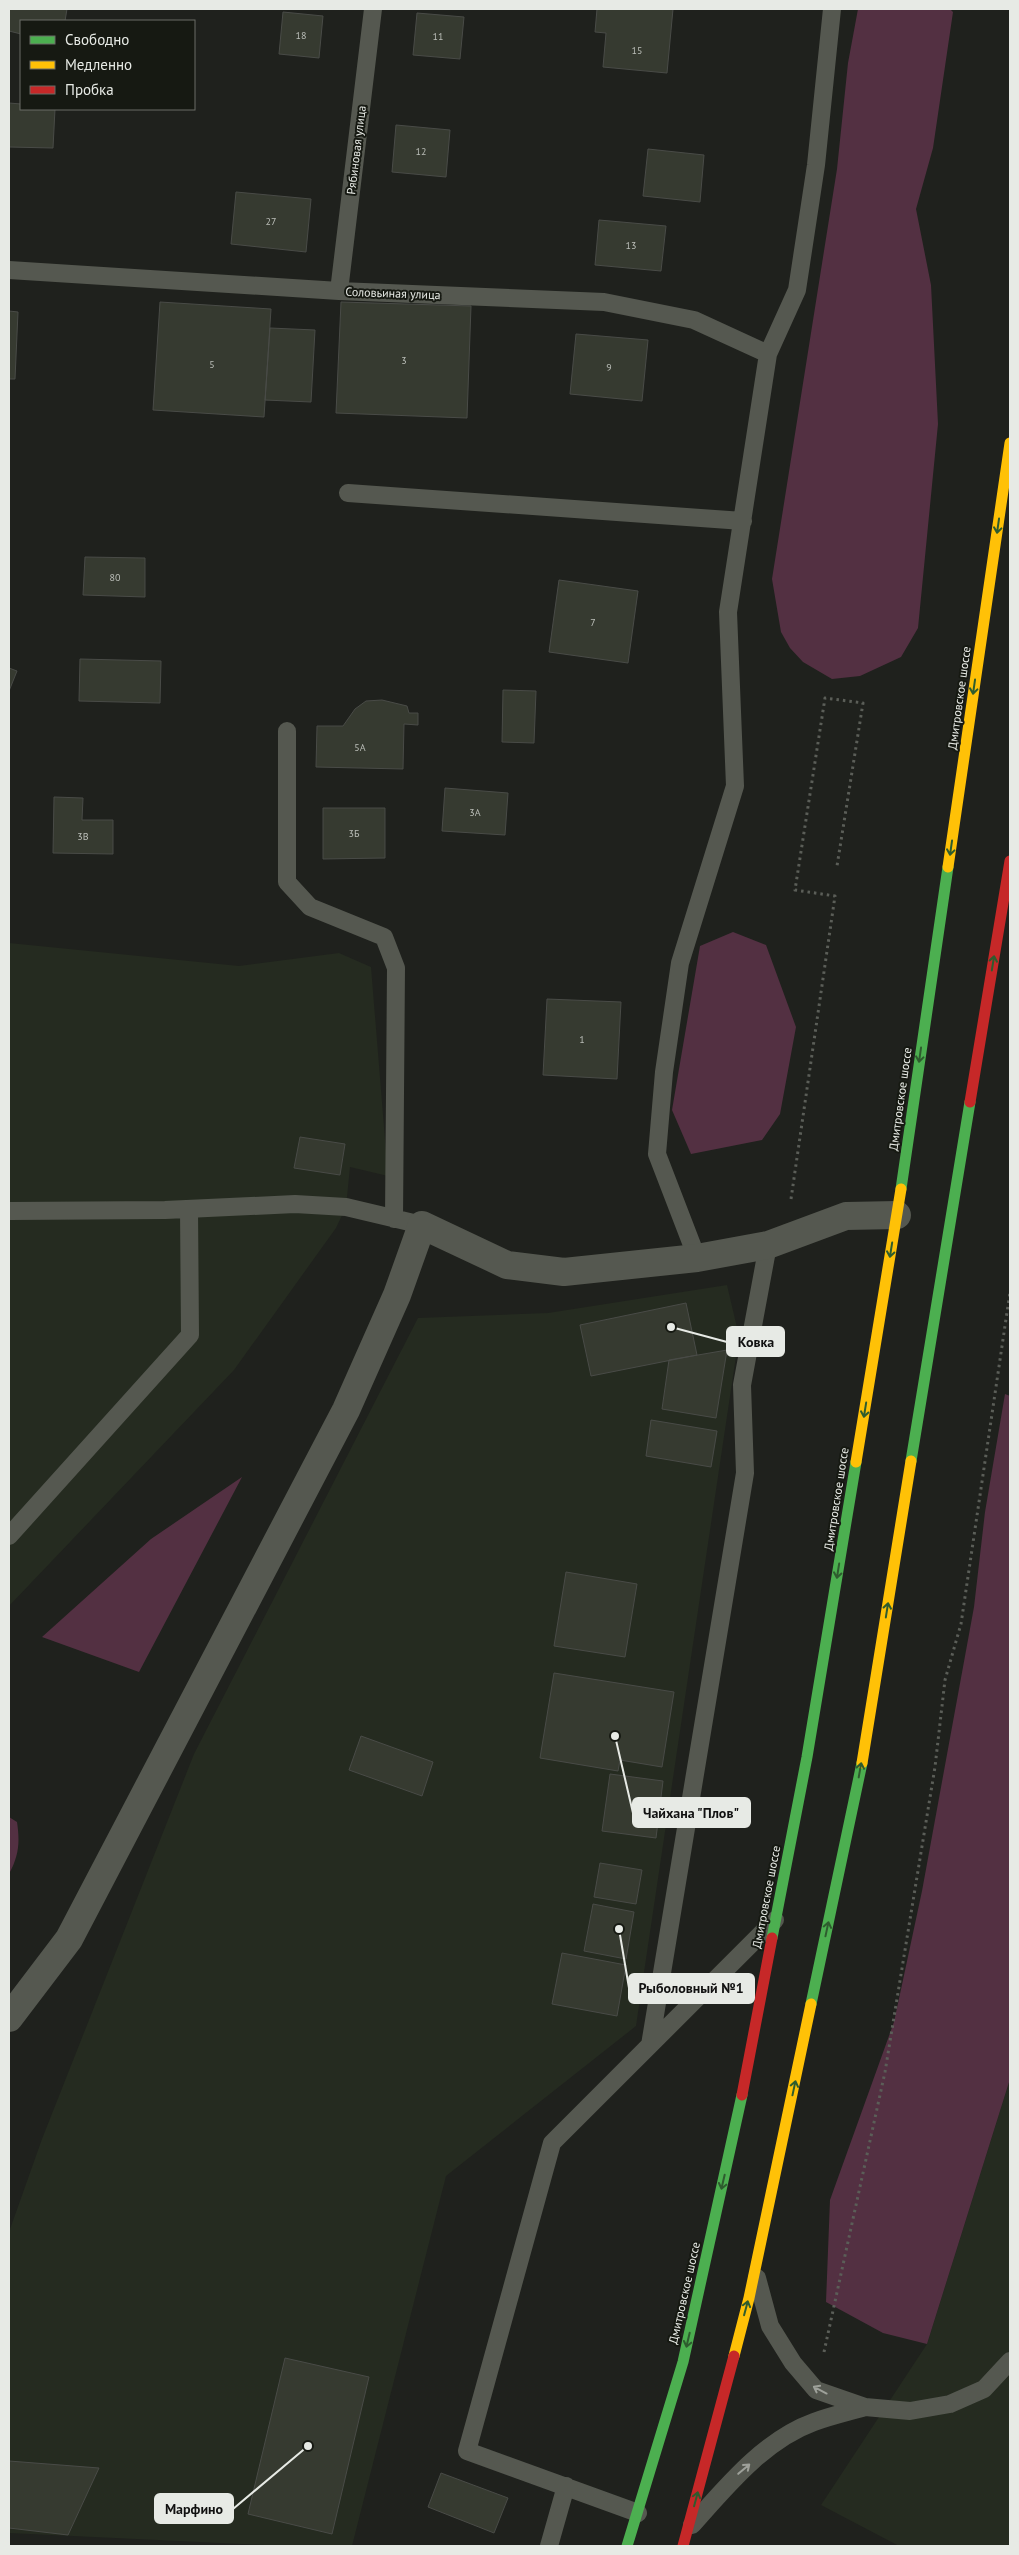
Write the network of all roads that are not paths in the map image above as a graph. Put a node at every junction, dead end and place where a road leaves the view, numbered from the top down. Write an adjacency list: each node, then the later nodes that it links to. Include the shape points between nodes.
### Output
1 (374, 9): 4 (lane, Рябиновая улица)
2 (832, 9): 5 (lane, via 816,165 797,290)
3 (9, 270): 4 (lane, Соловьиная улица)
4 (339, 291): 5 (lane, Соловьиная улица, via 604,302 694,320)
5 (768, 354): 8 (lane)
6 (1010, 443): 13 (highway, Дмитровское шоссе, one-way to 13)
7 (348, 492): 8 (lane)
8 (743, 521): 17 (lane, via 728,612 735,786 680,963 664,1072 657,1154)
9 (287, 731): 14 (lane, via 287,882 310,907 384,937 396,968)
10 (1010, 861): 22 (highway, one-way to 10, via 860,1773)
11 (189, 1209): 12 (lane); 14 (lane, via 295,1204 346,1207); 18 (lane, via 190,1335)
12 (9, 1211)
13 (897, 1215): 16 (street, via 846,1216); 19 (highway, Дмитровское шоссе, one-way to 19, via 808,1757)
14 (394, 1218): 15 (lane)
15 (422, 1226): 17 (street, via 507,1265 555,1271); 20 (street, via 346,1410 69,1939)
16 (776, 1242): 17 (street); 21 (lane, via 742,1385 745,1473)
17 (696, 1258)
18 (9, 1536)
19 (776, 1920): 21 (lane); 26 (highway, Дмитровское шоссе, one-way to 26, via 734,2134 683,2362)
20 (9, 2018)
21 (650, 2045): 25 (lane, via 552,2143 467,2451)
22 (755, 2270): 24 (lane, one-way to 22, via 816,2390 793,2363 770,2326); 27 (highway, one-way to 22)
23 (1010, 2361): 24 (lane, via 984,2389 950,2404 910,2411)
24 (865, 2408): 27 (lane, one-way to 24, via 734,2477 769,2448 812,2423)
25 (566, 2486): 26 (lane); 28 (lane)
26 (638, 2513): 29 (highway, Дмитровское шоссе)
27 (688, 2541)
28 (550, 2546)
29 (627, 2546)

